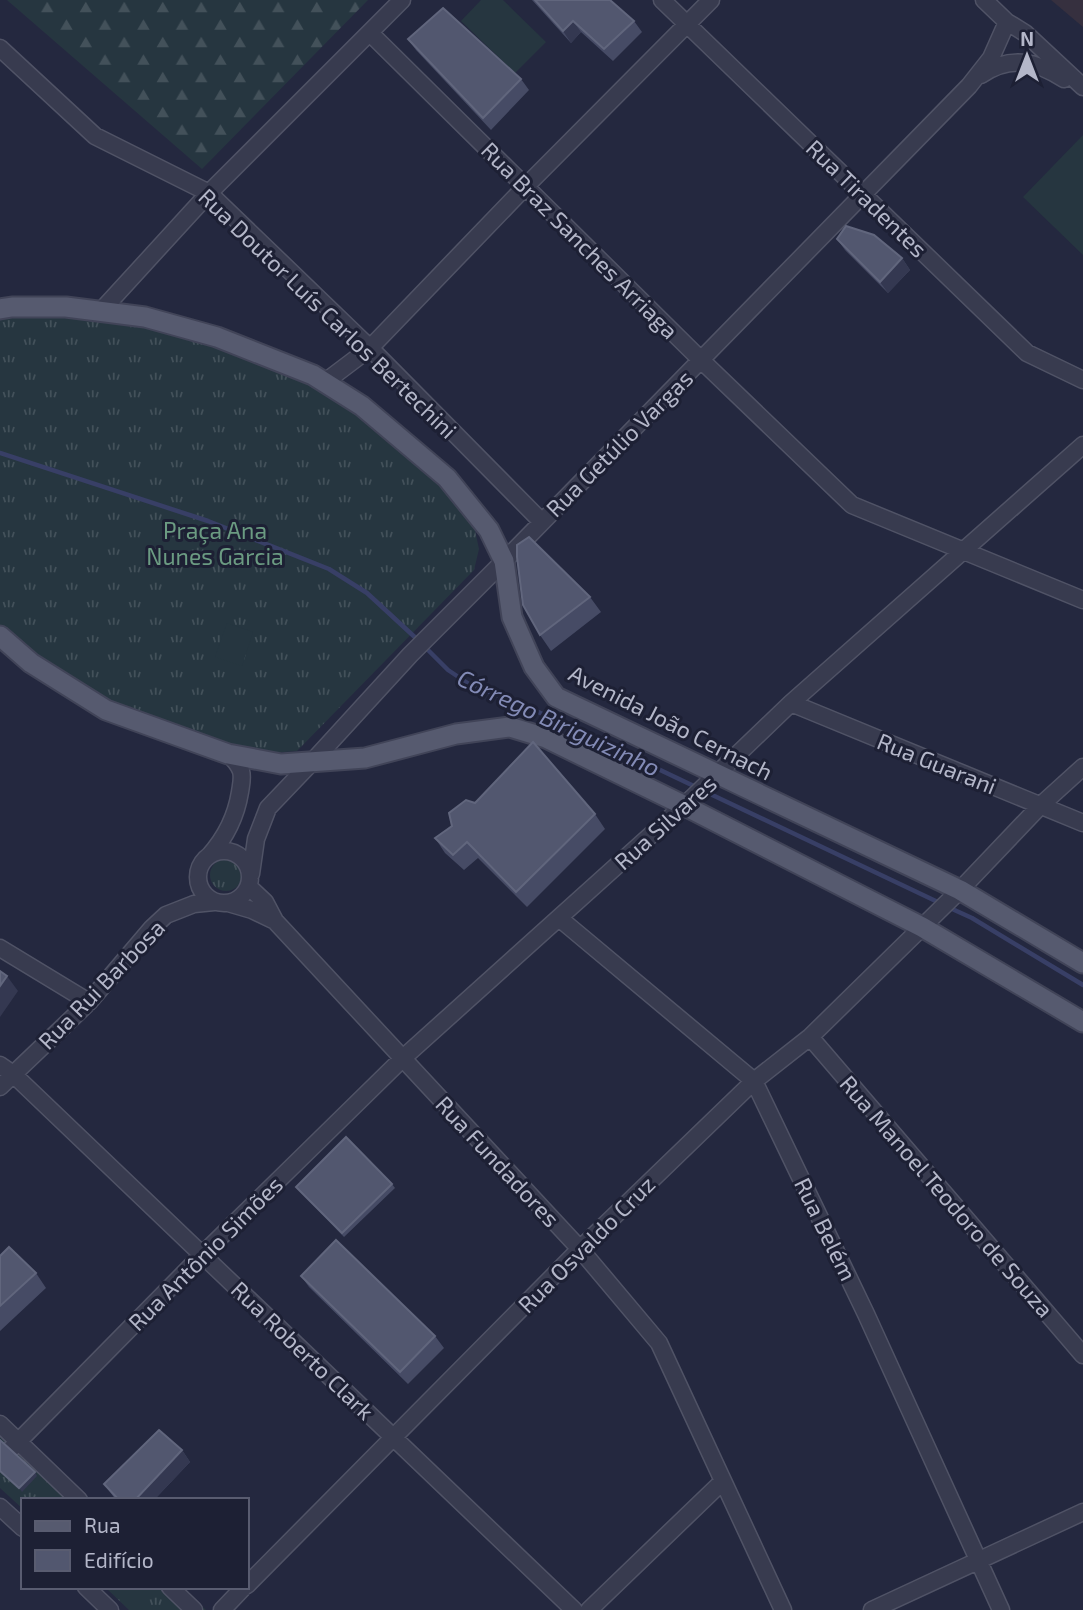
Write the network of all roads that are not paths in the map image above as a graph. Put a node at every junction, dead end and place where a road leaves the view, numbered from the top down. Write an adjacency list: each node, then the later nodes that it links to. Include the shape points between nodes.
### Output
1 (402, 0): 7 (street)
2 (662, 0): 6 (street, Rua Tiradentes)
3 (711, 0): 6 (street)
4 (984, 0): 5 (street)
5 (1007, 22): 9 (street, Rua Getúlio Vargas, via 991,58); 10 (street, via 1025,33)
6 (687, 25): 11 (street); 13 (street, Rua Tiradentes)
7 (370, 33): 11 (street, Rua Braz Sanches Arriaga); 12 (street)
8 (0, 48): 12 (street, Rua Doutor Luís Carlos Bertechini, via 95,136)
9 (969, 86): 10 (street, via 989,70 1014,62 1039,66); 13 (street, Rua Getúlio Vargas)
10 (1083, 90)
11 (526, 186): 16 (street); 17 (street, Rua Braz Sanches Arriaga)
12 (209, 192): 15 (street); 16 (street, Rua Doutor Luís Carlos Bertechini)
13 (862, 194): 17 (street, Rua Getúlio Vargas); 18 (street, Rua Tiradentes, via 1027,353)
14 (0, 309): 15 (main road, Avenida João Cernach)
15 (101, 310): 19 (main road, Avenida João Cernach, via 217,337)
16 (370, 348): 19 (street); 21 (street, Rua Doutor Luís Carlos Bertechini)
17 (701, 360): 21 (street, Rua Getúlio Vargas); 22 (street, Rua Braz Sanches Arriaga, via 852,505)
18 (1083, 380)
19 (325, 382): 23 (main road, Avenida João Cernach, via 362,406 447,478 489,530)
20 (1083, 445): 22 (street, Rua Silvares)
21 (542, 522): 23 (street, Rua Getúlio Vargas)
22 (963, 552): 24 (street, Rua Braz Sanches Arriaga); 26 (street, Rua Silvares)
23 (504, 561): 28 (street, Rua Getúlio Vargas); 30 (main road, Avenida João Cernach, via 512,617 534,667 556,697)
24 (1083, 600)
25 (0, 636): 27 (main road, via 31,663 106,710)
26 (791, 704): 30 (street, Rua Silvares); 32 (street, Rua Guarani)
27 (228, 754): 28 (main road, via 281,764); 34 (street, via 243,778 237,811 222,841)
28 (312, 762): 31 (main road, via 365,758 456,734 510,727 546,738); 35 (street, Rua Getúlio Vargas, via 268,808 256,839)
29 (1083, 767): 32 (street, Rua Osvaldo Cruz)
30 (712, 779): 31 (street, Rua Silvares); 36 (main road, Avenida João Cernach)
31 (687, 801): 38 (street, Rua Silvares); 40 (main road)
32 (1041, 805): 33 (street, Rua Guarani); 36 (street, Rua Osvaldo Cruz)
33 (1083, 823)
34 (208, 856): 35 (street, via 223,851 244,859); 37 (street, via 198,881 207,897)
35 (250, 880): 37 (street, via 241,898); 39 (street, Rua Fundadores)
36 (956, 893): 40 (street, Rua Osvaldo Cruz); 42 (main road, Avenida João Cernach)
37 (221, 903): 39 (street, Rua Fundadores); 43 (street, Rua Rui Barbosa, via 194,904 166,915)
38 (559, 918): 46 (street, Rua Silvares); 48 (street, Rua Belém)
39 (275, 921): 46 (street, Rua Fundadores)
40 (929, 921): 44 (main road); 45 (street, Rua Osvaldo Cruz)
41 (0, 948): 43 (street)
42 (1083, 963)
43 (89, 1002): 47 (street, Rua Rui Barbosa)
44 (1083, 1022)
45 (810, 1037): 48 (street, Rua Osvaldo Cruz); 52 (street, Rua Manoel Teodoro de Souza)
46 (403, 1058): 50 (street, Rua Fundadores); 51 (street, Rua Antônio Simões)
47 (7, 1069): 49 (street, Rua Rui Barbosa); 51 (street, Rua Roberto Clark)
48 (754, 1081): 50 (street, Rua Osvaldo Cruz); 61 (street, Rua Belém)
49 (0, 1087)
50 (580, 1249): 54 (street, Rua Osvaldo Cruz); 56 (street, Rua Fundadores, via 659,1343)
51 (203, 1254): 54 (street, Rua Roberto Clark); 55 (street, Rua Antônio Simões)
52 (1083, 1355)
53 (0, 1424): 55 (street)
54 (394, 1437): 62 (street, Rua Osvaldo Cruz); 69 (street, Rua Roberto Clark)
55 (14, 1446): 57 (street)
56 (722, 1482): 70 (street); 71 (street, Rua Fundadores)
57 (77, 1498)
58 (0, 1507): 60 (street)
59 (1083, 1512): 61 (street)
60 (21, 1526)
61 (979, 1559): 72 (street); 73 (street, Rua Belém)
62 (248, 1584)
63 (88, 1589): 66 (street)
64 (172, 1589): 67 (street)
65 (243, 1589): 68 (street, Rua Osvaldo Cruz)
66 (110, 1610)
67 (194, 1610)
68 (222, 1610)
69 (574, 1610)
70 (589, 1610)
71 (783, 1610)
72 (872, 1610)
73 (1001, 1610)

